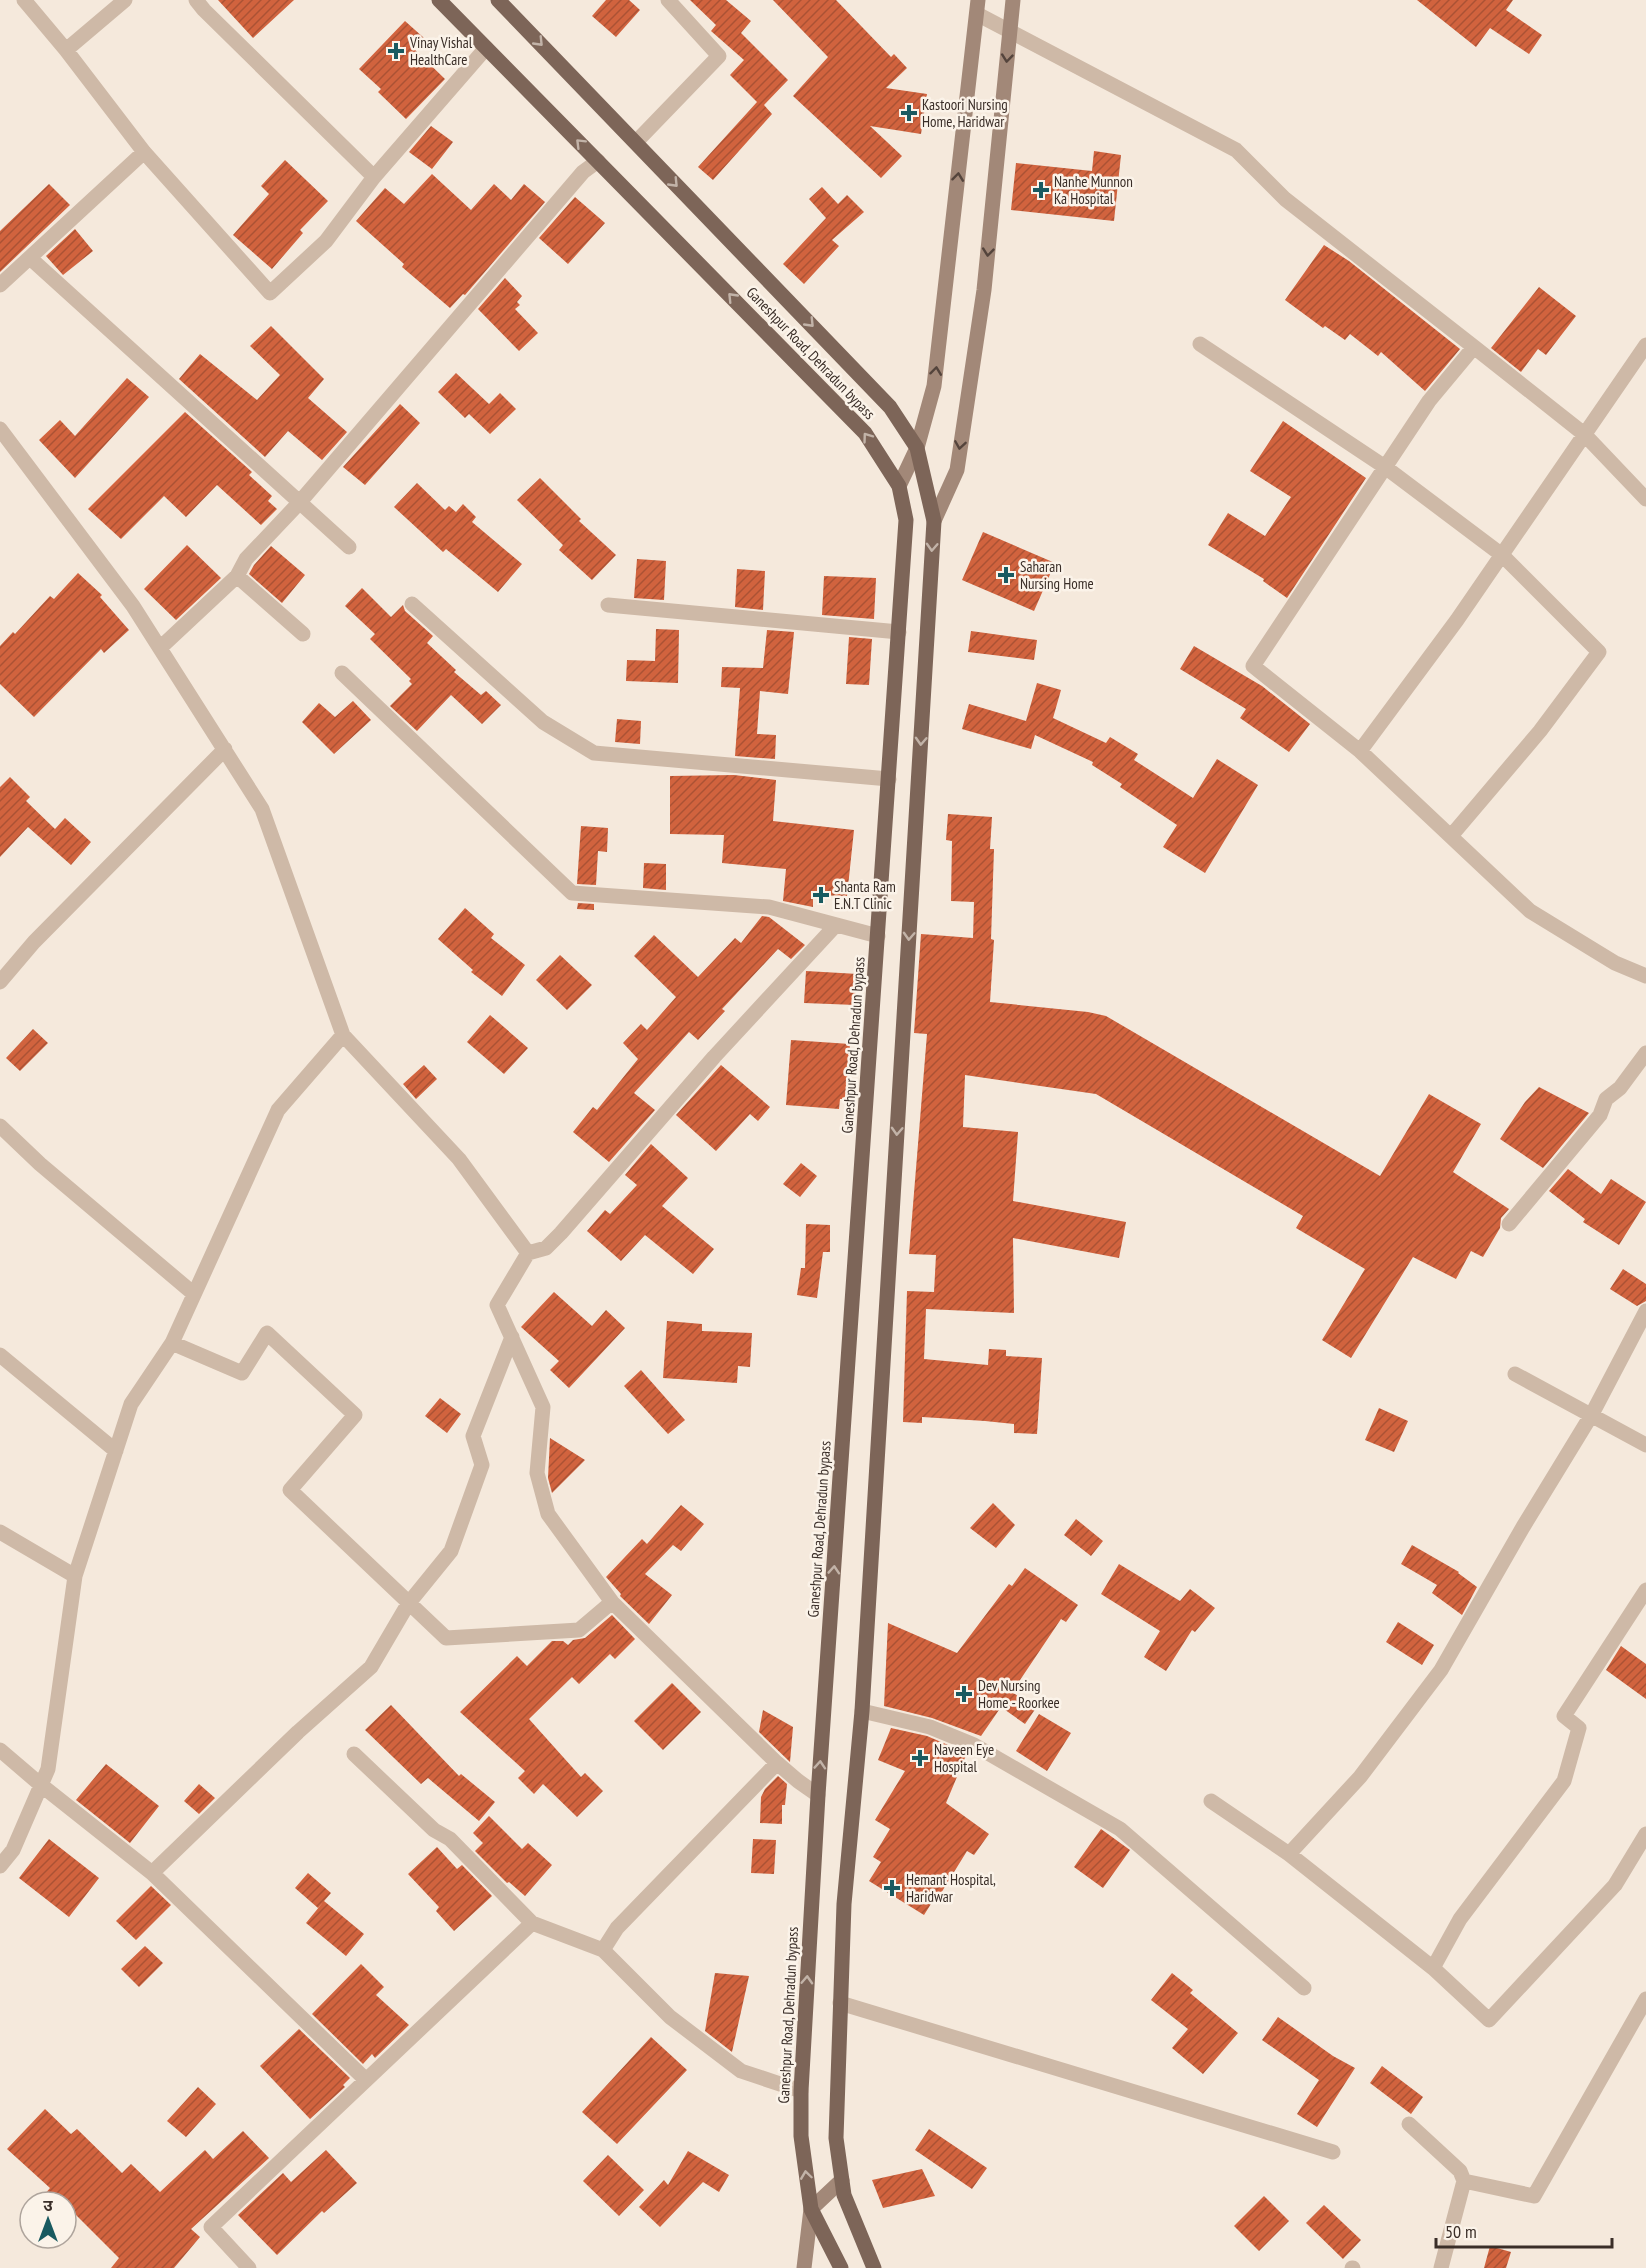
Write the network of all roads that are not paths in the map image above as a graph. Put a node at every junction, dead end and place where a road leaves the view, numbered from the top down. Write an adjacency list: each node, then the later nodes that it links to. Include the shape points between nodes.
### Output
1 (24, 0): 11 (street)
2 (125, 0): 11 (street)
3 (196, 0): 15 (street)
4 (439, 0): 10 (main road, Ganeshpur Road, Dehradun bypass)
5 (498, 0): 12 (main road, one-way to 12)
6 (668, 0): 12 (street, via 719,56)
7 (1013, 0): 9 (street)
8 (977, 7): 9 (street); 23 (street, one-way to 8, via 934,386)
9 (1010, 31): 20 (street, via 1236,150 1285,199); 28 (street, one-way to 28, via 984,290 957,470)
10 (486, 48): 14 (main road, Ganeshpur Road, Dehradun bypass, one-way to 10); 15 (street)
11 (66, 50): 13 (street)
12 (636, 142): 23 (main road, one-way to 23, via 890,407)
13 (144, 152): 15 (street, via 270,293 326,241); 16 (street)
14 (598, 161): 25 (main road, Ganeshpur Road, Dehradun bypass, one-way to 14, via 865,433); 27 (street, via 583,172)
15 (374, 177)
16 (30, 258): 17 (street); 27 (street)
17 (0, 285)
18 (1200, 344): 24 (street)
19 (1646, 345): 22 (street)
20 (1474, 347): 22 (street); 24 (street, via 1429,401)
21 (0, 429): 36 (street)
22 (1584, 434): 26 (street); 30 (street)
23 (917, 448): 25 (street); 28 (main road)
24 (1385, 467): 30 (street); 39 (street, via 1253,666)
25 (899, 486): 34 (main road, Ganeshpur Road, Dehradun bypass, via 906,520)
26 (1646, 499)
27 (299, 503): 29 (street); 31 (street, via 246,559)
28 (934, 521): 65 (main road, one-way to 65)
29 (349, 547)
30 (1502, 555): 39 (street); 41 (street, via 1599,652 1540,731)
31 (237, 576): 35 (street); 36 (street)
32 (412, 604): 40 (street, via 543,722 594,753)
33 (608, 604): 34 (street)
34 (899, 632): 40 (main road, Ganeshpur Road, Dehradun bypass)
35 (303, 634)
36 (160, 648): 38 (street)
37 (342, 674): 42 (street, via 572,893 769,907)
38 (225, 749): 45 (street, via 34,942); 46 (street, via 262,808)
39 (1360, 751): 41 (street)
40 (889, 778): 43 (main road, Ganeshpur Road, Dehradun bypass)
41 (1451, 836): 44 (street, via 1530,911 1615,963)
42 (836, 925): 43 (street); 50 (street, via 714,1057 561,1233 546,1248)
43 (878, 936): 70 (main road, Ganeshpur Road, Dehradun bypass, one-way to 43)
44 (1646, 976)
45 (0, 982)
46 (344, 1035): 50 (street, via 459,1159); 51 (street, via 278,1110)
47 (1646, 1053): 49 (street)
48 (0, 1126): 51 (street)
49 (1509, 1224)
50 (528, 1253): 53 (street, via 497,1305)
51 (195, 1294): 54 (street)
52 (1646, 1311): 57 (street)
53 (512, 1337): 63 (street, via 543,1407 537,1473 548,1514); 64 (street, via 473,1437 482,1465 451,1551)
54 (172, 1343): 59 (street, via 131,1404); 64 (street, via 242,1373 267,1333 355,1415 290,1490)
55 (0, 1355): 59 (street)
56 (1515, 1374): 57 (street)
57 (1592, 1414): 58 (street); 73 (street, via 1441,1670 1360,1777)
58 (1646, 1445)
59 (116, 1450): 61 (street)
60 (0, 1532): 61 (street)
61 (75, 1576): 69 (street, via 48,1769)
62 (1646, 1590): 78 (street, via 1564,1716 1579,1728 1564,1781 1460,1919)
63 (612, 1602): 64 (street, via 579,1630 446,1638); 68 (street)
64 (408, 1604): 75 (street, via 371,1667)
65 (862, 1711): 79 (street, via 930,1727 974,1745 1120,1828); 81 (main road, via 844,1904)
66 (0, 1750): 69 (street)
67 (354, 1754): 76 (street, via 434,1830 450,1839)
68 (777, 1763): 70 (street); 77 (street, via 617,1928)
69 (41, 1785): 74 (street, via 13,1850); 75 (street)
70 (818, 1795): 83 (main road, Ganeshpur Road, Dehradun bypass, one-way to 70)
71 (1211, 1801): 73 (street)
72 (1646, 1834): 78 (street, via 1615,1885 1489,2020)
73 (1289, 1854): 78 (street)
74 (0, 1866)
75 (152, 1873): 82 (street)
76 (532, 1923): 77 (street); 82 (street)
77 (603, 1950): 83 (street, via 670,2017 741,2071)
78 (1433, 1968)
79 (1304, 1988)
80 (1646, 1999): 87 (street, via 1534,2196)
81 (840, 2003): 85 (street); 86 (main road, via 836,2138)
82 (366, 2080): 89 (street, via 212,2227)
83 (801, 2091): 88 (main road, Ganeshpur Road, Dehradun bypass, one-way to 83, via 801,2136)
84 (1409, 2124): 87 (street, via 1460,2171)
85 (1333, 2152)
86 (842, 2180): 88 (street); 92 (main road, via 844,2195)
87 (1464, 2181): 93 (street)
88 (811, 2209): 90 (street); 91 (main road, Ganeshpur Road, Dehradun bypass)
89 (249, 2268)
90 (804, 2268)
91 (841, 2268)
92 (874, 2268)
93 (1441, 2268)

